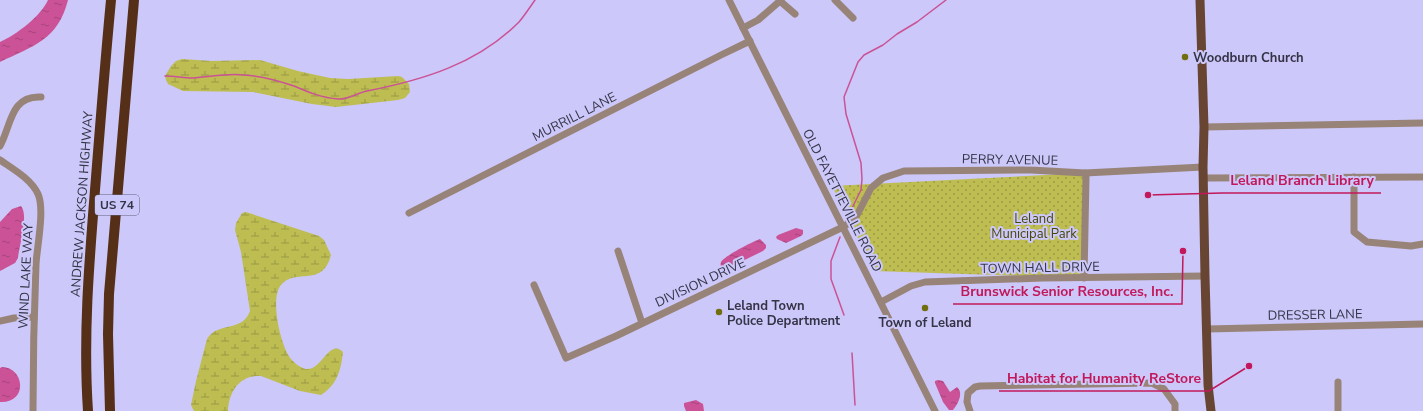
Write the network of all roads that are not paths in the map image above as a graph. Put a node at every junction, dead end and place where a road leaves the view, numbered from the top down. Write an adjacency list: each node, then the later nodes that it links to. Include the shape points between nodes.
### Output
1 (110, 0): 37 (highway, ANDREW JACKSON HIGHWAY / US 74, via 88,270 85,335)
2 (134, 0): 38 (highway, US 74, via 109,294)
3 (729, 0): 9 (street, OLD FAYETTEVILLE ROAD)
4 (781, 0): 7 (street); 9 (street, via 758,20)
5 (835, 0): 8 (street)
6 (1200, 0): 13 (main road)
7 (795, 14)
8 (853, 18)
9 (743, 28): 10 (street, OLD FAYETTEVILLE ROAD)
10 (750, 41): 21 (street, MURRILL LANE); 22 (street, OLD FAYETTEVILLE ROAD)
11 (41, 96): 14 (street, via 29,98 15,110)
12 (1423, 123): 13 (street)
13 (1204, 127): 16 (main road)
14 (0, 146)
15 (0, 160): 29 (street, WIND LAKE WAY, via 31,183 40,199)
16 (1203, 167): 17 (street, PERRY AVENUE); 20 (main road)
17 (1085, 173): 22 (street, PERRY AVENUE, via 1016,170 904,171 883,178 871,188 855,219); 26 (street)
18 (1354, 177): 19 (street); 20 (street); 23 (street, via 1354,232 1367,242 1411,246)
19 (1423, 177)
20 (1204, 178): 25 (main road)
21 (409, 213)
22 (843, 227): 28 (street, OLD FAYETTEVILLE ROAD); 31 (street, DIVISION DRIVE)
23 (1423, 244)
24 (618, 251): 31 (street)
25 (1205, 276): 26 (street, TOWN HALL DRIVE); 33 (main road)
26 (1084, 278): 28 (street, TOWN HALL DRIVE, via 925,282 911,286)
27 (534, 285): 31 (street, DIVISION DRIVE, via 566,358)
28 (881, 302): 39 (street, OLD FAYETTEVILLE ROAD)
29 (34, 317): 30 (street); 36 (street, WIND LAKE WAY)
30 (0, 321)
31 (642, 323)
32 (1423, 324): 33 (street, DRESSER LANE)
33 (1207, 329): 35 (main road)
34 (1338, 382): 44 (street)
35 (1208, 385): 42 (main road); 43 (main road)
36 (33, 411)
37 (86, 411)
38 (110, 411)
39 (935, 411)
40 (970, 411): 41 (street, via 968,393 980,386 1152,383 1164,390 1175,404)
41 (1176, 411)
42 (1206, 411)
43 (1211, 411)
44 (1338, 411)

